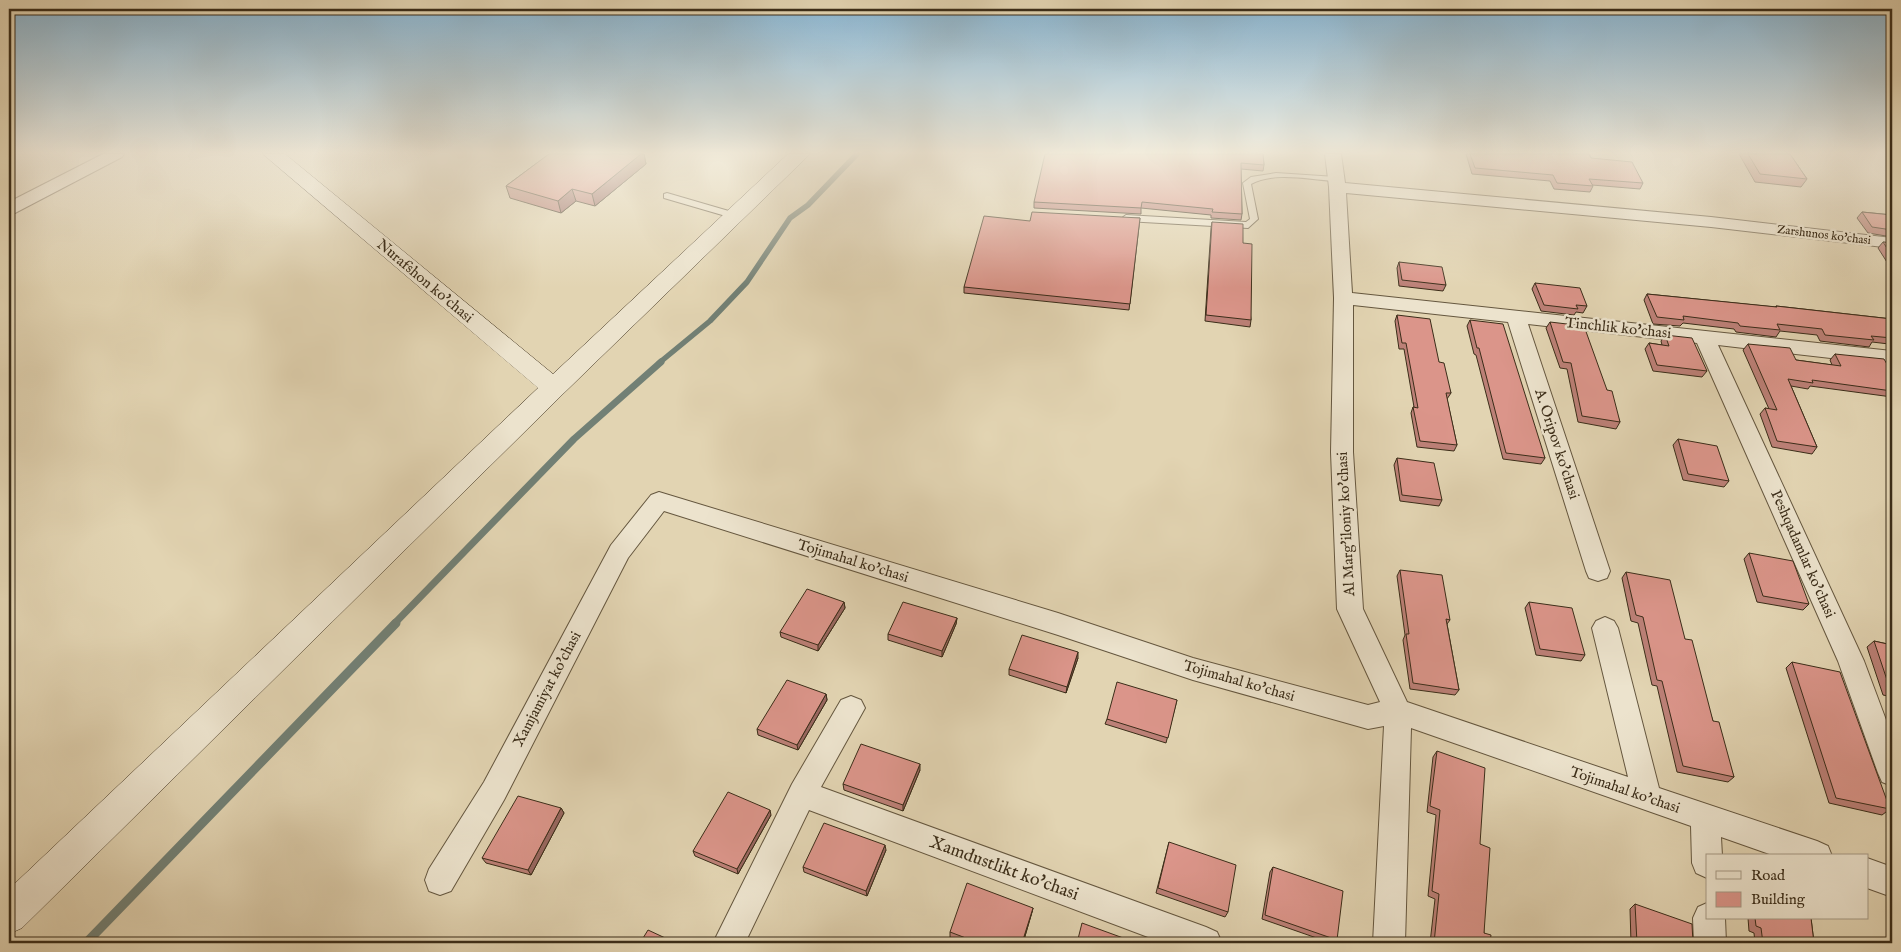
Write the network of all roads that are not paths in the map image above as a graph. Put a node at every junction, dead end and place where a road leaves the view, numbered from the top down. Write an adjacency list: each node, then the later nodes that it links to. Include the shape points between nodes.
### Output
1 (30, 198): 8 (street)
2 (326, 198): 16 (main road, Nurafshon ko'chasi)
3 (675, 198): 9 (lane)
4 (753, 198): 9 (main road)
5 (1250, 198): 10 (lane, via 1254,219 1248,225)
6 (1337, 198): 12 (street, Al Marg'iloniy ko'chasi)
7 (1484, 198): 11 (street, Zarshunos ko'chasi)
8 (9, 209)
9 (736, 216): 16 (main road)
10 (1118, 218)
11 (1892, 243)
12 (1343, 298): 13 (street, Tinchlik ko'chasi); 21 (street, Al Marg'iloniy ko'chasi, via 1342,452 1350,609)
13 (1516, 317): 14 (street, Tinchlik ko'chasi); 18 (street, A. Oripov ko'chasi)
14 (1705, 338): 15 (street, Tinchlik ko'chasi); 22 (street, Peshqadamlar ko'chasi, via 1851,661)
15 (1892, 358)
16 (554, 388): 31 (main road)
17 (659, 501): 21 (street, Tojimahal ko'chasi, via 1202,671 1368,717); 29 (street, Xamjamiyat ko'chasi, via 619,552 494,791)
18 (1598, 571)
19 (1604, 628): 24 (street)
20 (851, 708): 23 (street)
21 (1398, 711): 24 (street, Tojimahal ko'chasi); 35 (street, Al Marg'iloniy ko'chasi)
22 (1892, 774)
23 (802, 794): 33 (street); 34 (street, Xamdustlikt ko'chasi)
24 (1647, 797): 25 (street, Tojimahal ko'chasi)
25 (1706, 817): 26 (street); 27 (street, Tojimahal ko'chasi)
26 (1707, 854)
27 (1811, 854)
28 (1868, 873): 30 (street)
29 (440, 880)
30 (1892, 882)
31 (9, 915)
32 (1709, 920): 36 (street)
33 (729, 943)
34 (1206, 943)
35 (1389, 943)
36 (1710, 943)

